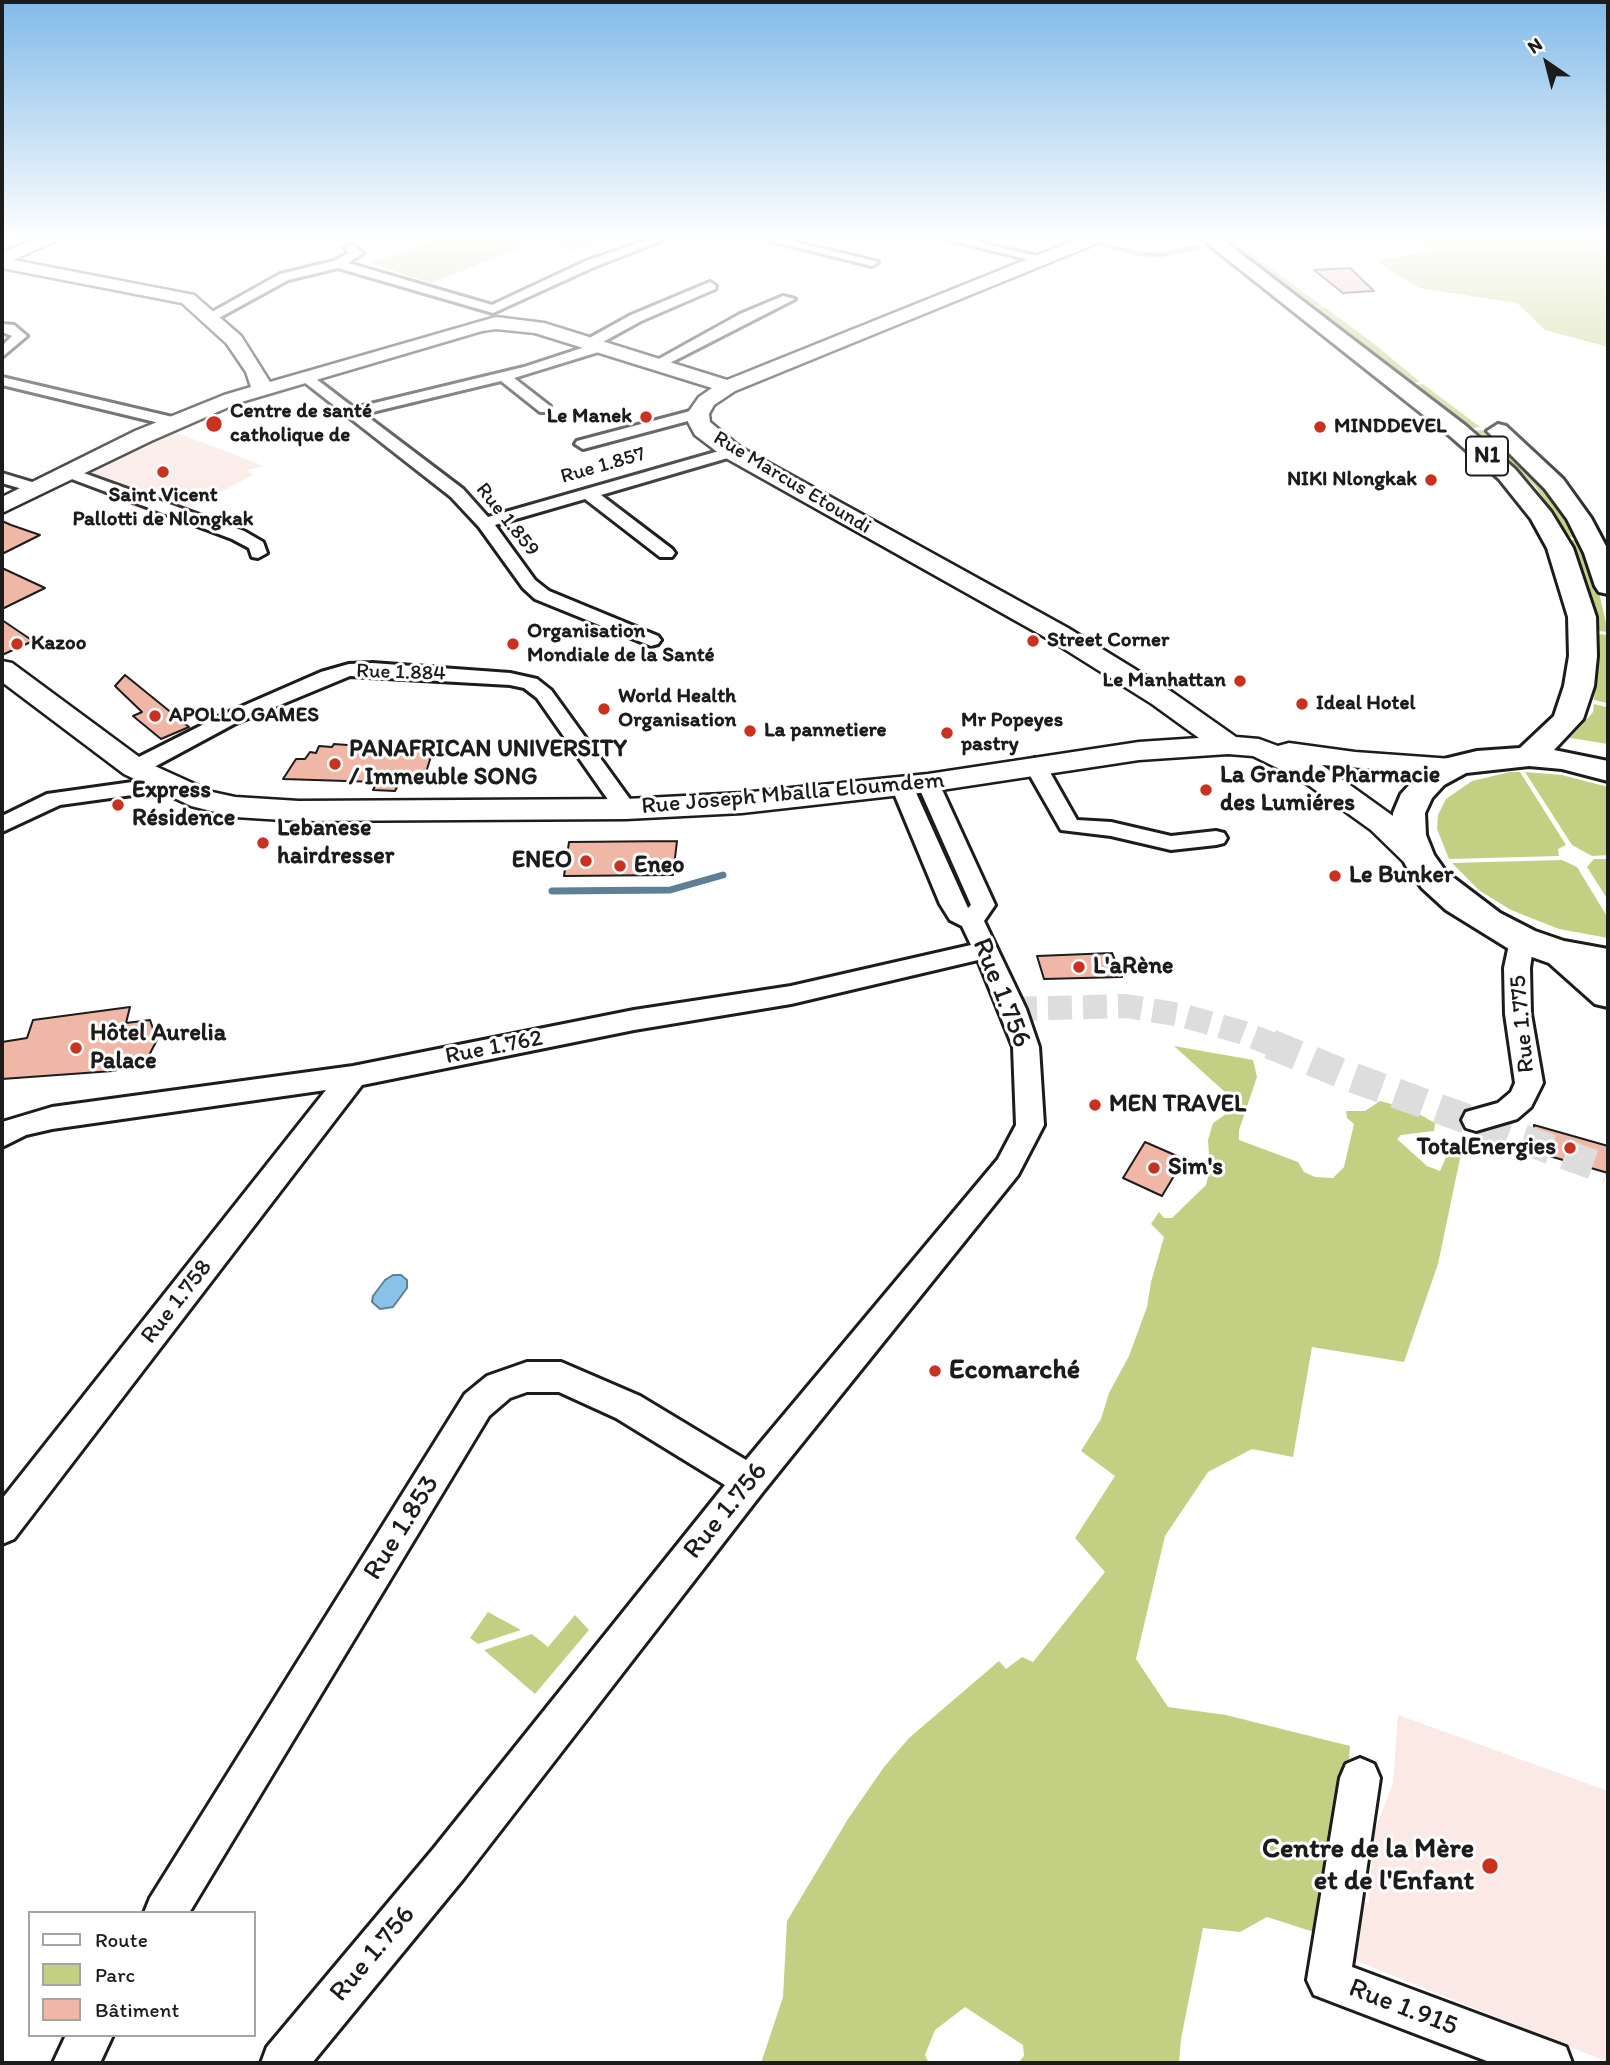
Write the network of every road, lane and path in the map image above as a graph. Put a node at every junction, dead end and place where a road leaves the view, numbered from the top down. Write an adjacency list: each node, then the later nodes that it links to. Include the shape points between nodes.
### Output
1 (19, 336): 10 (street)
2 (227, 336): 16 (street, via 246,357)
3 (443, 336): 13 (street)
4 (565, 336): 9 (street)
5 (608, 336): 9 (street)
6 (708, 336): 11 (street)
7 (853, 336): 15 (street, Rue Marcus Etoundi)
8 (1336, 336): 37 (highway, N1, via 1507,474 1560,548 1579,605 1583,656 1579,686 1568,719)
9 (594, 346): 11 (street); 12 (street)
10 (2, 354)
11 (654, 365): 15 (street)
12 (503, 376): 17 (street); 18 (street)
13 (306, 379): 16 (street); 18 (street, Rue 1.859)
14 (2, 381): 21 (street)
15 (728, 387): 19 (street, Rue Marcus Etoundi, via 706,401)
16 (262, 388): 21 (street)
17 (545, 410)
18 (351, 413): 29 (street, Rue 1.859, via 432,473)
19 (698, 414): 22 (street); 23 (street, Rue Marcus Etoundi, via 703,430)
20 (1484, 419): 32 (highway, N1, via 1555,484 1579,518)
21 (176, 422): 24 (street)
22 (583, 443)
23 (733, 452): 27 (street, Rue 1.857); 35 (street, Rue Marcus Etoundi, via 1070,640)
24 (67, 472): 26 (street); 30 (street, via 238,535 257,546)
25 (2, 478): 26 (street)
26 (36, 488): 28 (street)
27 (589, 494): 29 (street, Rue 1.857); 31 (street)
28 (2, 506)
29 (485, 523): 33 (street, Rue 1.859, via 528,584 542,595)
30 (258, 553)
31 (666, 553)
32 (1608, 586)
33 (651, 640)
34 (2, 669): 40 (street, Rue Joseph Mballa Eloumdem)
35 (1228, 745): 36 (street, Rue Joseph Mballa Eloumdem); 38 (street, Rue Joseph Mballa Eloumdem)
36 (1259, 748): 39 (street, via 1355,761); 47 (street, Rue Joseph Mballa Eloumdem, via 1311,772 1349,798)
37 (1530, 757): 39 (highway); 41 (highway)
38 (1035, 765): 43 (street, Rue Joseph Mballa Eloumdem); 46 (street, via 1069,825 1171,843)
39 (1455, 766): 47 (highway, via 1417,794 1409,813 1409,835)
40 (135, 768): 42 (street, Rue Joseph Mballa Eloumdem); 44 (street, Rue 1.884, via 227,720 349,670 510,679 530,683 544,694)
41 (1608, 771)
42 (168, 784): 44 (street, Rue Joseph Mballa Eloumdem, via 235,807 299,811); 45 (street, via 55,799)
43 (915, 784): 44 (street, Rue Joseph Mballa Eloumdem, via 782,800); 48 (street, Rue 1.756, via 952,904)
44 (626, 809)
45 (2, 825)
46 (1216, 838)
47 (1418, 858): 49 (highway, via 1458,902)
48 (979, 935): 53 (street, Rue 1.762, via 791,995 634,1020); 56 (street, Rue 1.756, via 1026,1047 1030,1125 1008,1167)
49 (1522, 940): 50 (highway); 54 (street, Rue 1.775, via 1518,1014 1529,1083 1521,1099 1507,1111)
50 (1560, 953): 51 (highway); 52 (highway)
51 (1608, 962)
52 (1608, 994)
53 (353, 1076): 55 (street, Rue 1.762, via 52,1118 18,1126); 57 (street, Rue 1.758)
54 (1476, 1121)
55 (2, 1136)
56 (750, 1481): 59 (street, Rue 1.853, via 628,1407 561,1377 527,1377 499,1387 477,1405); 62 (street, Rue 1.756, via 449,1863)
57 (2, 1527)
58 (1360, 1778): 63 (street, Rue 1.915, via 1329,1980)
59 (166, 1911)
60 (90, 2037): 61 (street)
61 (75, 2063)
62 (283, 2063)
63 (1550, 2063)

